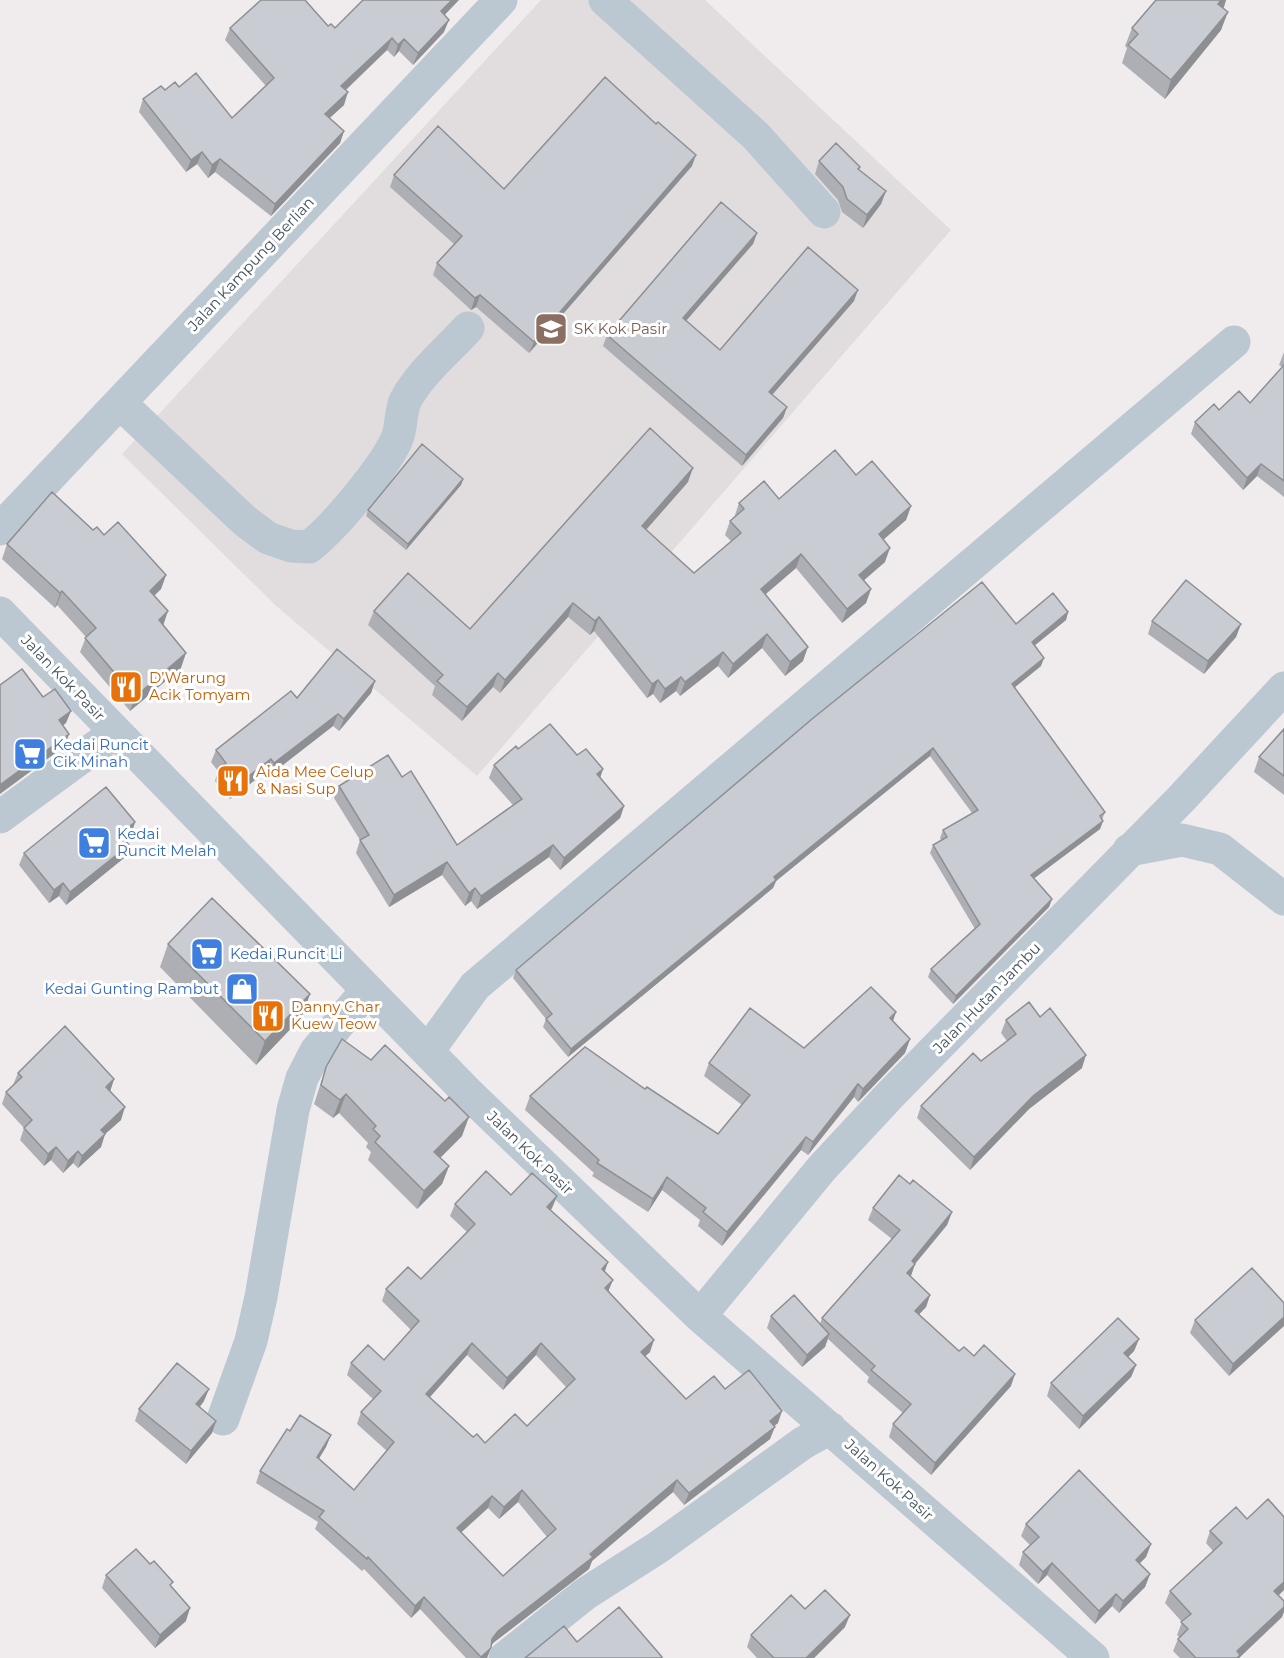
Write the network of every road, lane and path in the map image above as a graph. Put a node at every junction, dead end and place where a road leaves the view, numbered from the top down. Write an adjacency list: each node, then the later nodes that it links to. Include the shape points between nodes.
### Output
1 (501, 0): 6 (street, Jalan Kampung Berlian)
2 (605, 0): 3 (street, via 756,136)
3 (824, 212)
4 (468, 328): 6 (street, via 416,385 405,403 397,440 386,457 328,532 309,547 268,538 245,521)
5 (1234, 342): 15 (street, via 475,986)
6 (120, 403): 7 (street, Jalan Kampung Berlian)
7 (0, 529)
8 (0, 613): 10 (street, Jalan Kok Pasir)
9 (1284, 688): 12 (street, Jalan Hutan Jambu)
10 (116, 732): 11 (street); 14 (street, Jalan Kok Pasir)
11 (0, 817)
12 (1129, 850): 13 (street, via 1182,840 1220,849); 16 (street, Jalan Hutan Jambu, via 822,1168)
13 (1284, 899)
14 (367, 990): 15 (street, Jalan Kok Pasir); 17 (street, via 316,1052 302,1078 259,1308)
15 (428, 1051): 16 (street, Jalan Kok Pasir)
16 (700, 1317): 18 (street, Jalan Kok Pasir)
17 (223, 1419)
18 (830, 1428): 19 (street, via 585,1594); 20 (street, Jalan Kok Pasir)
19 (505, 1658)
20 (1093, 1658)

